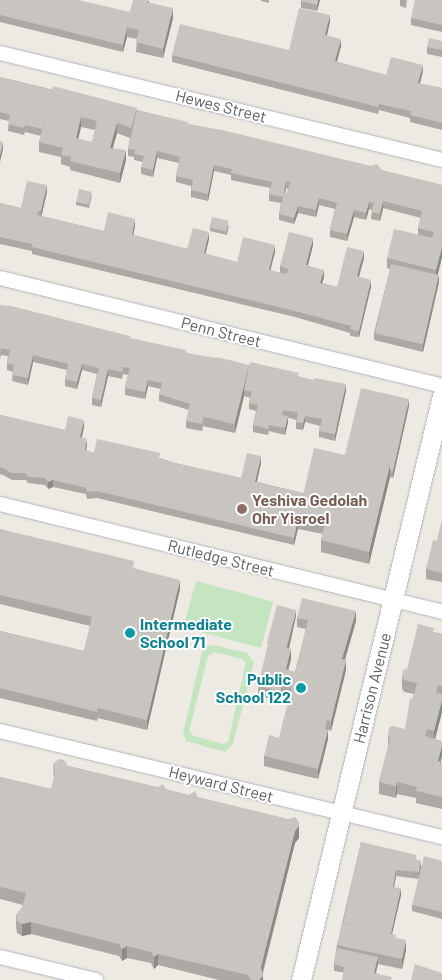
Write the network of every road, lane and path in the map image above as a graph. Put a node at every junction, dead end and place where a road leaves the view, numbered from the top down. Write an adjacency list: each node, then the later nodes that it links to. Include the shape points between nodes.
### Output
1 (0, 53): 2 (street, Hewes Street)
2 (442, 160)
3 (0, 278): 4 (street, Penn Street)
4 (442, 386)
5 (442, 396): 7 (street, Harrison Avenue)
6 (0, 504): 7 (street, Rutledge Street)
7 (393, 600): 8 (street, Rutledge Street); 10 (street, Harrison Avenue)
8 (442, 612)
9 (0, 731): 10 (street, Heyward Street)
10 (342, 814): 11 (street, Heyward Street); 14 (street, Harrison Avenue)
11 (442, 837)
12 (0, 957): 13 (street)
13 (96, 980)
14 (301, 980)

